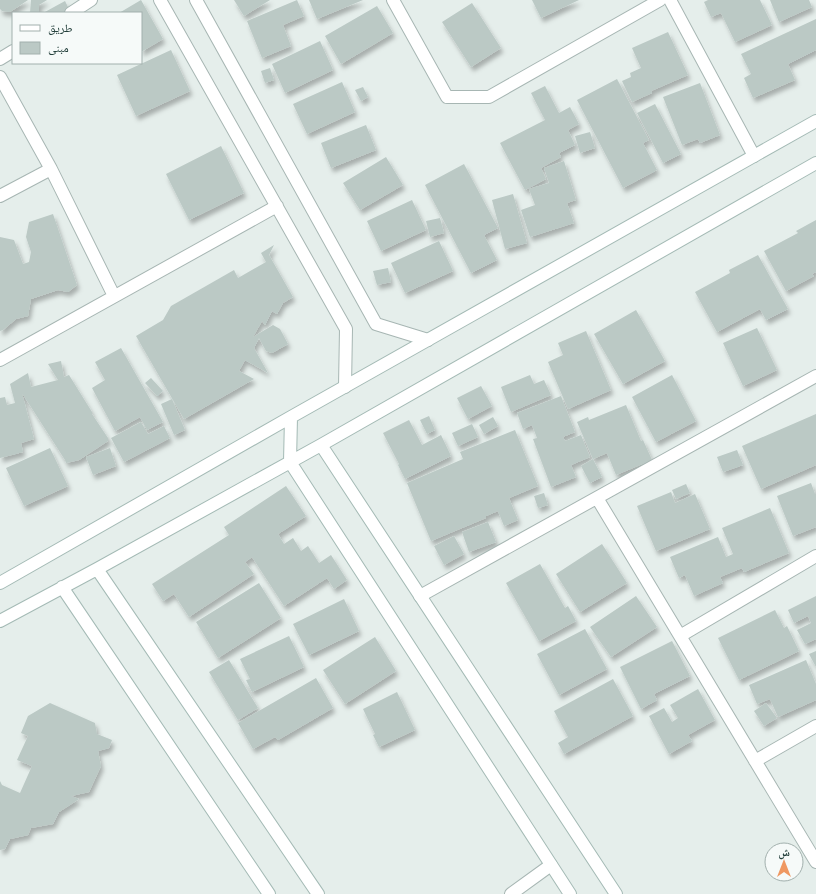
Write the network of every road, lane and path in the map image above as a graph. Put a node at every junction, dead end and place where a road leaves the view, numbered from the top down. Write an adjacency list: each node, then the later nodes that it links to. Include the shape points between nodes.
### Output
1 (91, 0): 7 (street)
2 (160, 0): 16 (street)
3 (196, 0): 18 (street, via 376,324)
4 (393, 0): 5 (street, via 447,97 489,97)
5 (660, 0)
6 (670, 0): 12 (street)
7 (73, 12)
8 (12, 52): 9 (street)
9 (0, 59)
10 (0, 77): 14 (street)
11 (816, 121): 12 (street)
12 (754, 156): 18 (street)
13 (816, 162): 23 (street)
14 (51, 169): 15 (street); 17 (street)
15 (0, 196)
16 (277, 206): 17 (street); 21 (street, via 346,328)
17 (114, 296): 19 (street)
18 (428, 340): 21 (street)
19 (0, 360)
20 (816, 376): 25 (street)
21 (344, 387): 22 (street)
22 (291, 417): 24 (street); 28 (street)
23 (321, 445): 24 (street); 30 (street)
24 (290, 462): 27 (street); 36 (street)
25 (597, 498): 30 (street); 32 (street)
26 (816, 556): 32 (street)
27 (97, 569): 29 (street); 38 (street)
28 (0, 582)
29 (62, 587): 31 (street); 37 (street)
30 (420, 596): 41 (street)
31 (0, 621)
32 (680, 636): 34 (street)
33 (816, 726): 34 (street)
34 (755, 761): 35 (street)
35 (816, 862)
36 (551, 865): 39 (street); 40 (street)
37 (269, 894)
38 (318, 894)
39 (511, 894)
40 (570, 894)
41 (616, 894)

